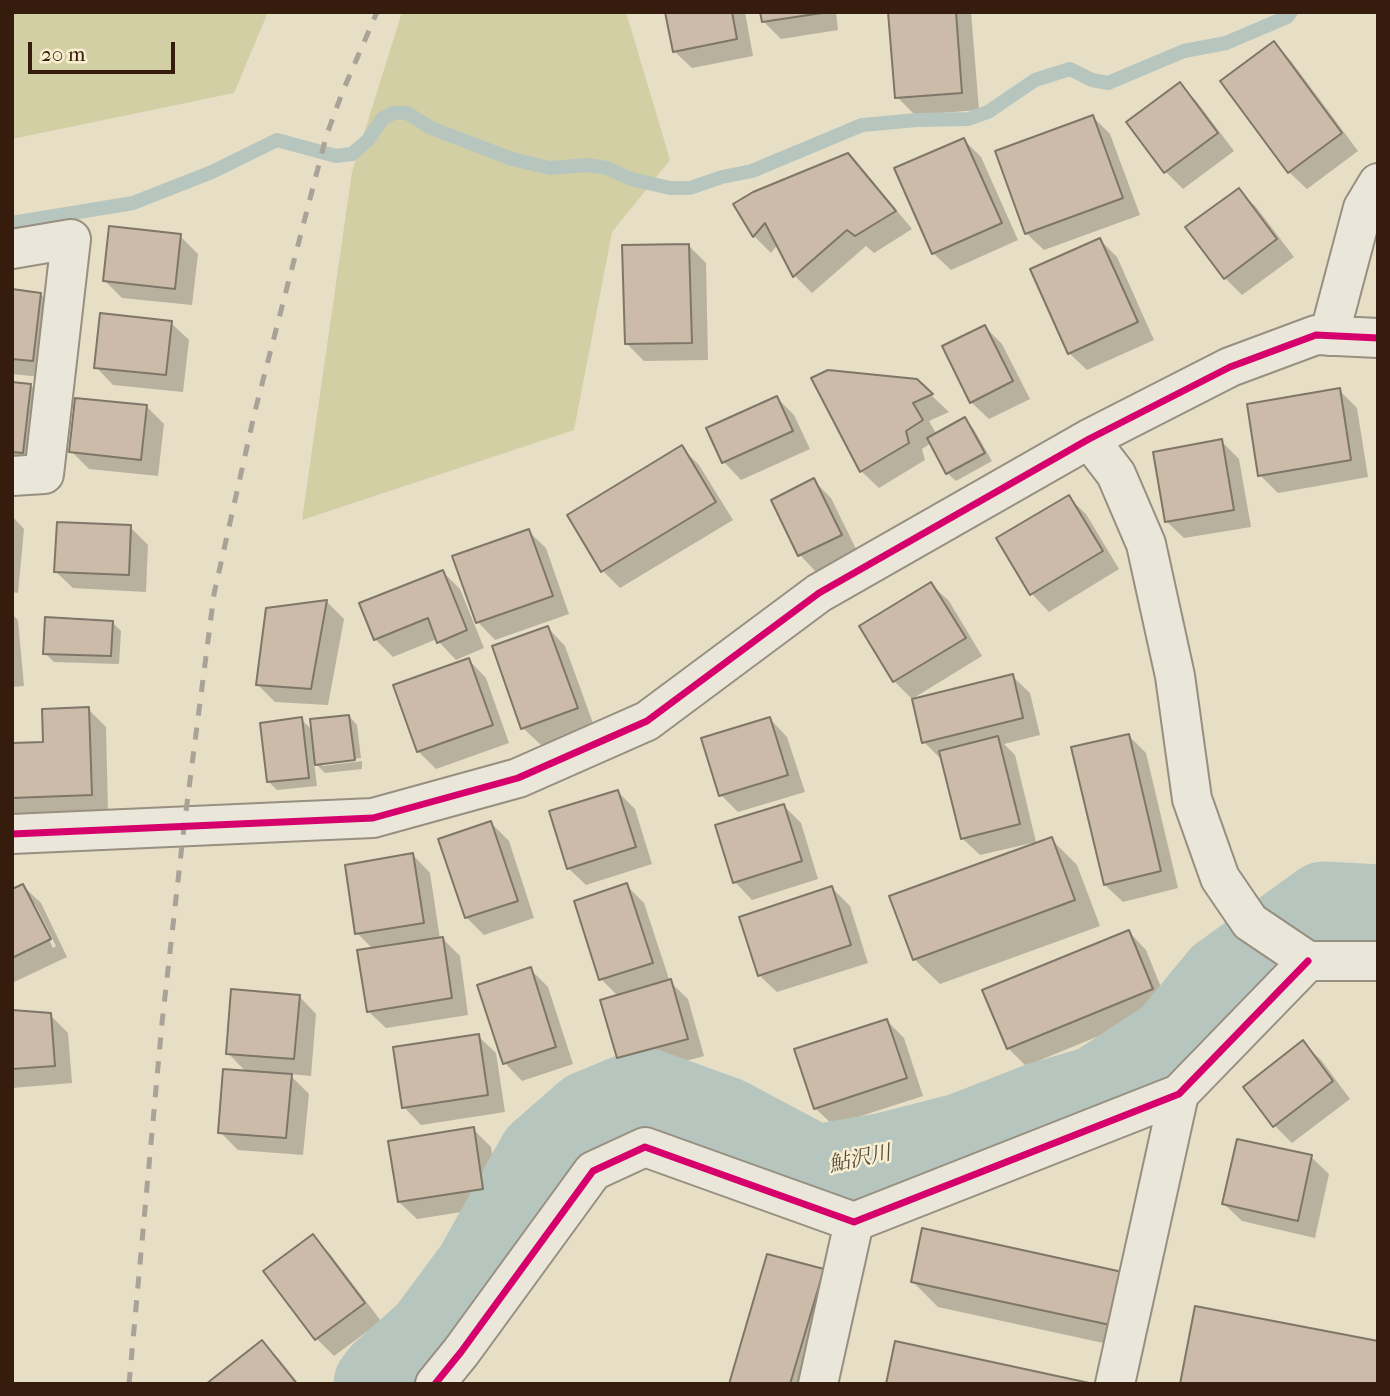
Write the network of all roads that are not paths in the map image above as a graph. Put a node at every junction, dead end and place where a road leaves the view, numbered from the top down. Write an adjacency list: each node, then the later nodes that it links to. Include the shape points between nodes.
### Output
1 (1378, 183): 3 (street, via 1363,208)
2 (12, 248): 6 (street, via 71,239 44,474)
3 (1329, 336): 4 (street); 5 (street, via 1316,335 1230,367)
4 (1378, 338)
5 (1089, 439): 7 (street, via 819,593 647,721 517,778 373,818); 8 (street, via 1116,474 1146,544 1175,676 1192,799 1220,878 1250,922)
6 (12, 476)
7 (12, 834)
8 (1308, 961): 9 (street); 10 (street)
9 (1378, 961)
10 (1179, 1094): 11 (street); 14 (street)
11 (854, 1223): 12 (street, via 645,1147 593,1171); 13 (street)
12 (435, 1384)
13 (818, 1384)
14 (1115, 1384)

